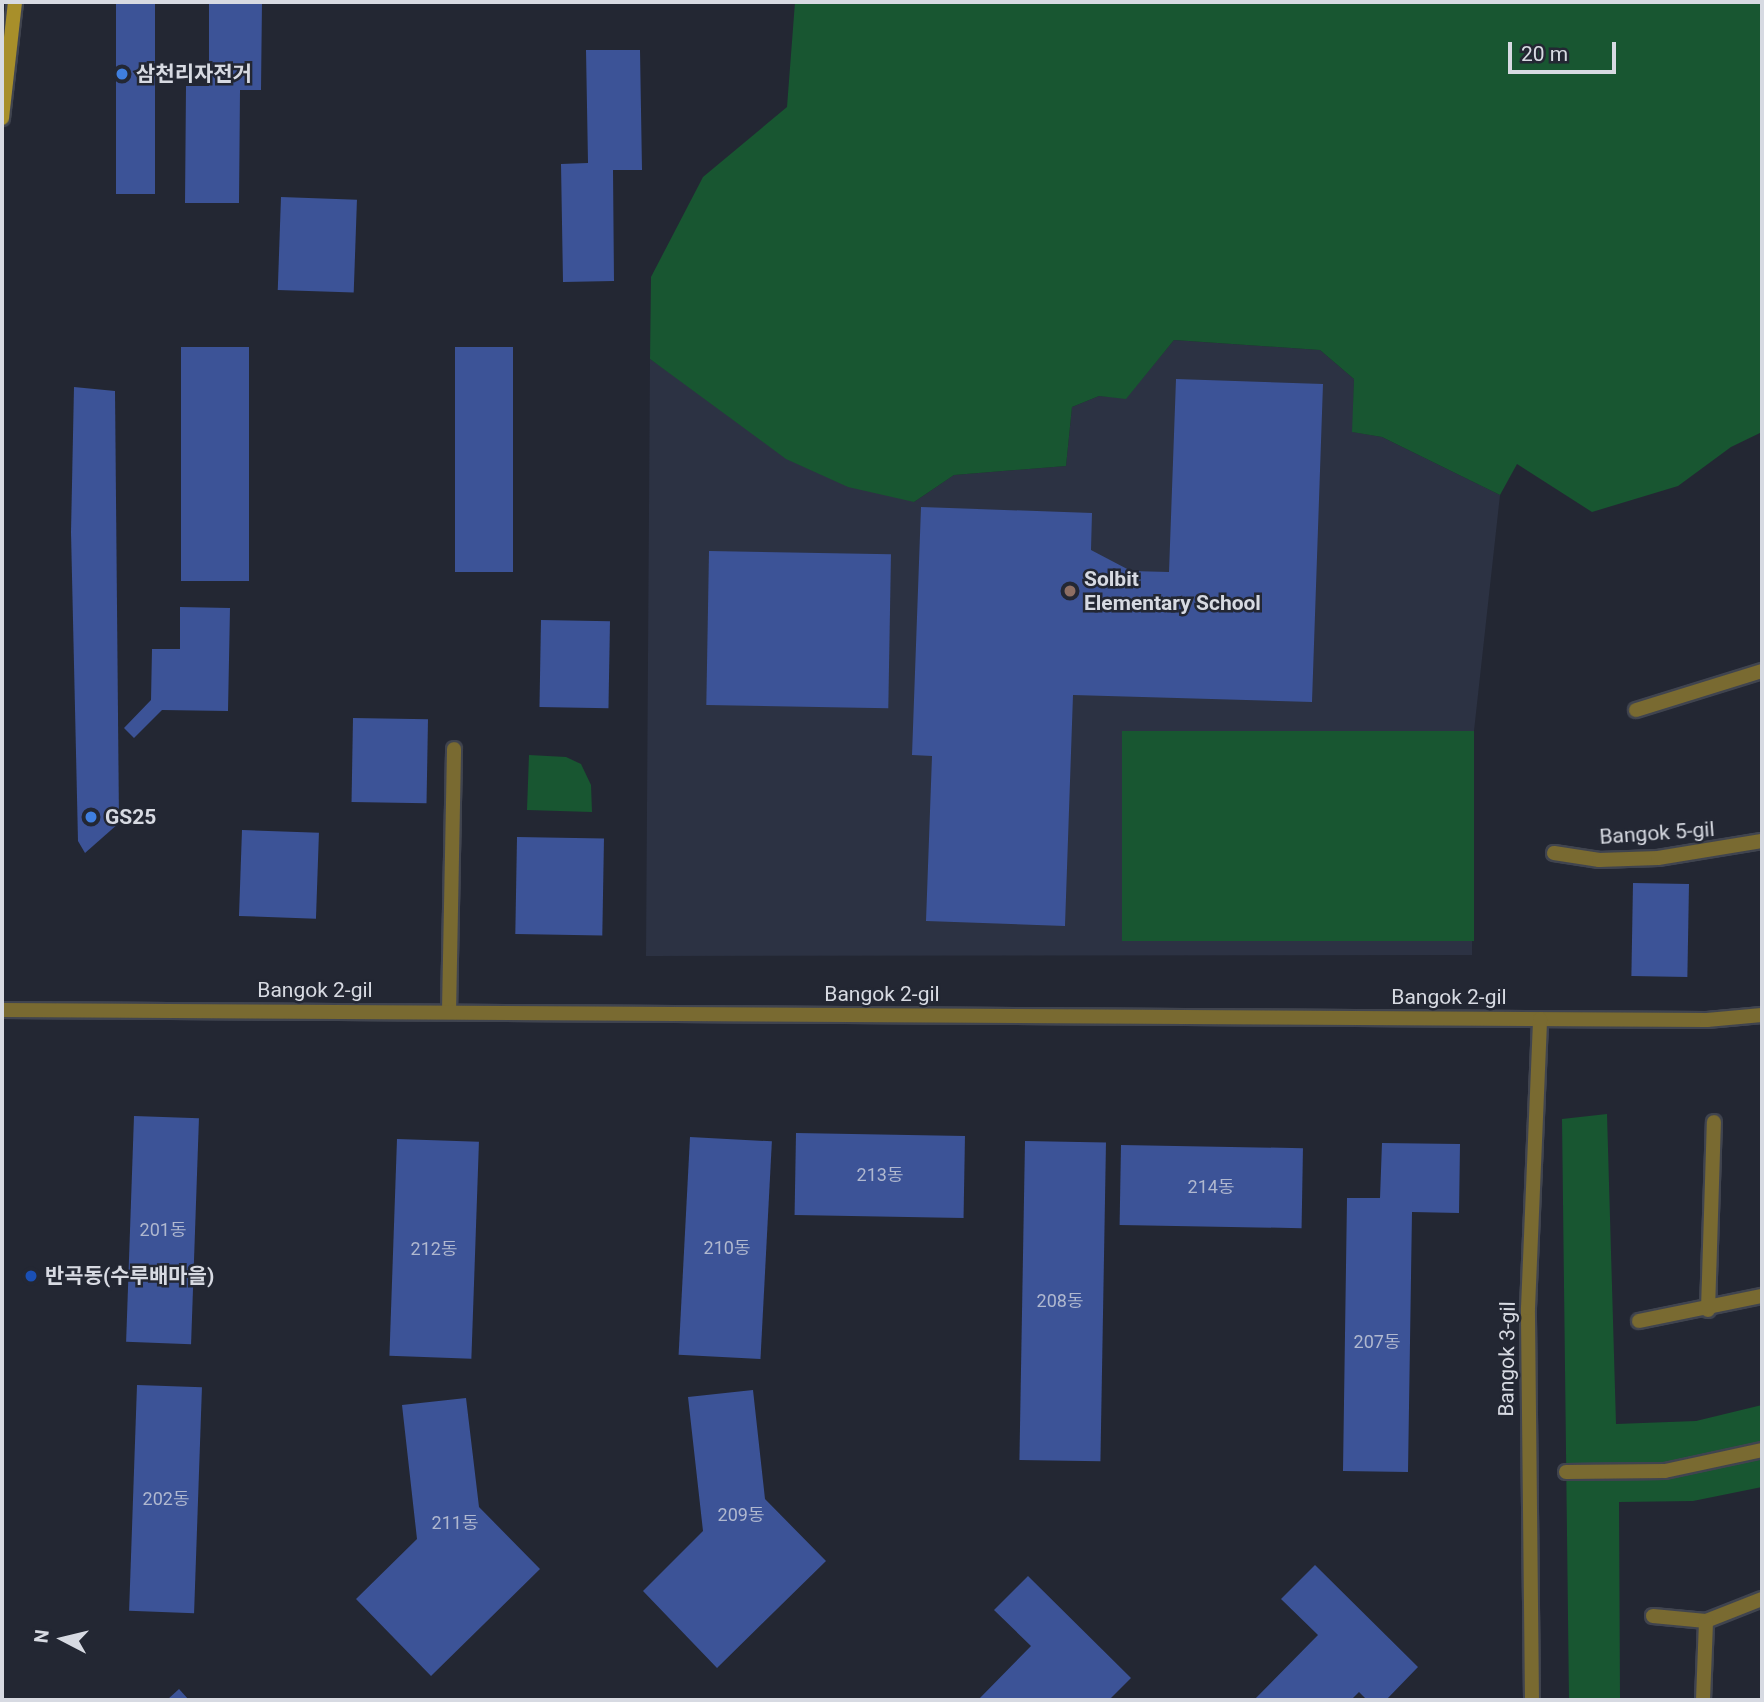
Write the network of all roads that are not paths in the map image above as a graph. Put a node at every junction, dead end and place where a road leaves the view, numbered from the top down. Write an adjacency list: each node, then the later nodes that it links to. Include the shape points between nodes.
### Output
1 (15, 2): 2 (street)
2 (2, 118)
3 (1762, 671): 4 (street)
4 (1636, 710)
5 (454, 749): 9 (street)
6 (1762, 841): 7 (street, Bangok 5-gil, via 1658,858 1599,860)
7 (1554, 853)
8 (2, 1010): 9 (street, Bangok 2-gil)
9 (449, 1012): 11 (street, Bangok 2-gil)
10 (1762, 1015): 11 (street, Bangok 2-gil, via 1717,1020)
11 (1540, 1019): 21 (street, Bangok 3-gil, via 1528,1308)
12 (1714, 1122): 14 (street)
13 (1762, 1296): 14 (street)
14 (1708, 1310): 15 (street)
15 (1639, 1321)
16 (1762, 1450): 17 (street, via 1665,1471)
17 (1566, 1472)
18 (1762, 1599): 20 (street)
19 (1653, 1616): 20 (street)
20 (1706, 1621): 22 (street)
21 (1532, 1700)
22 (1703, 1700)

